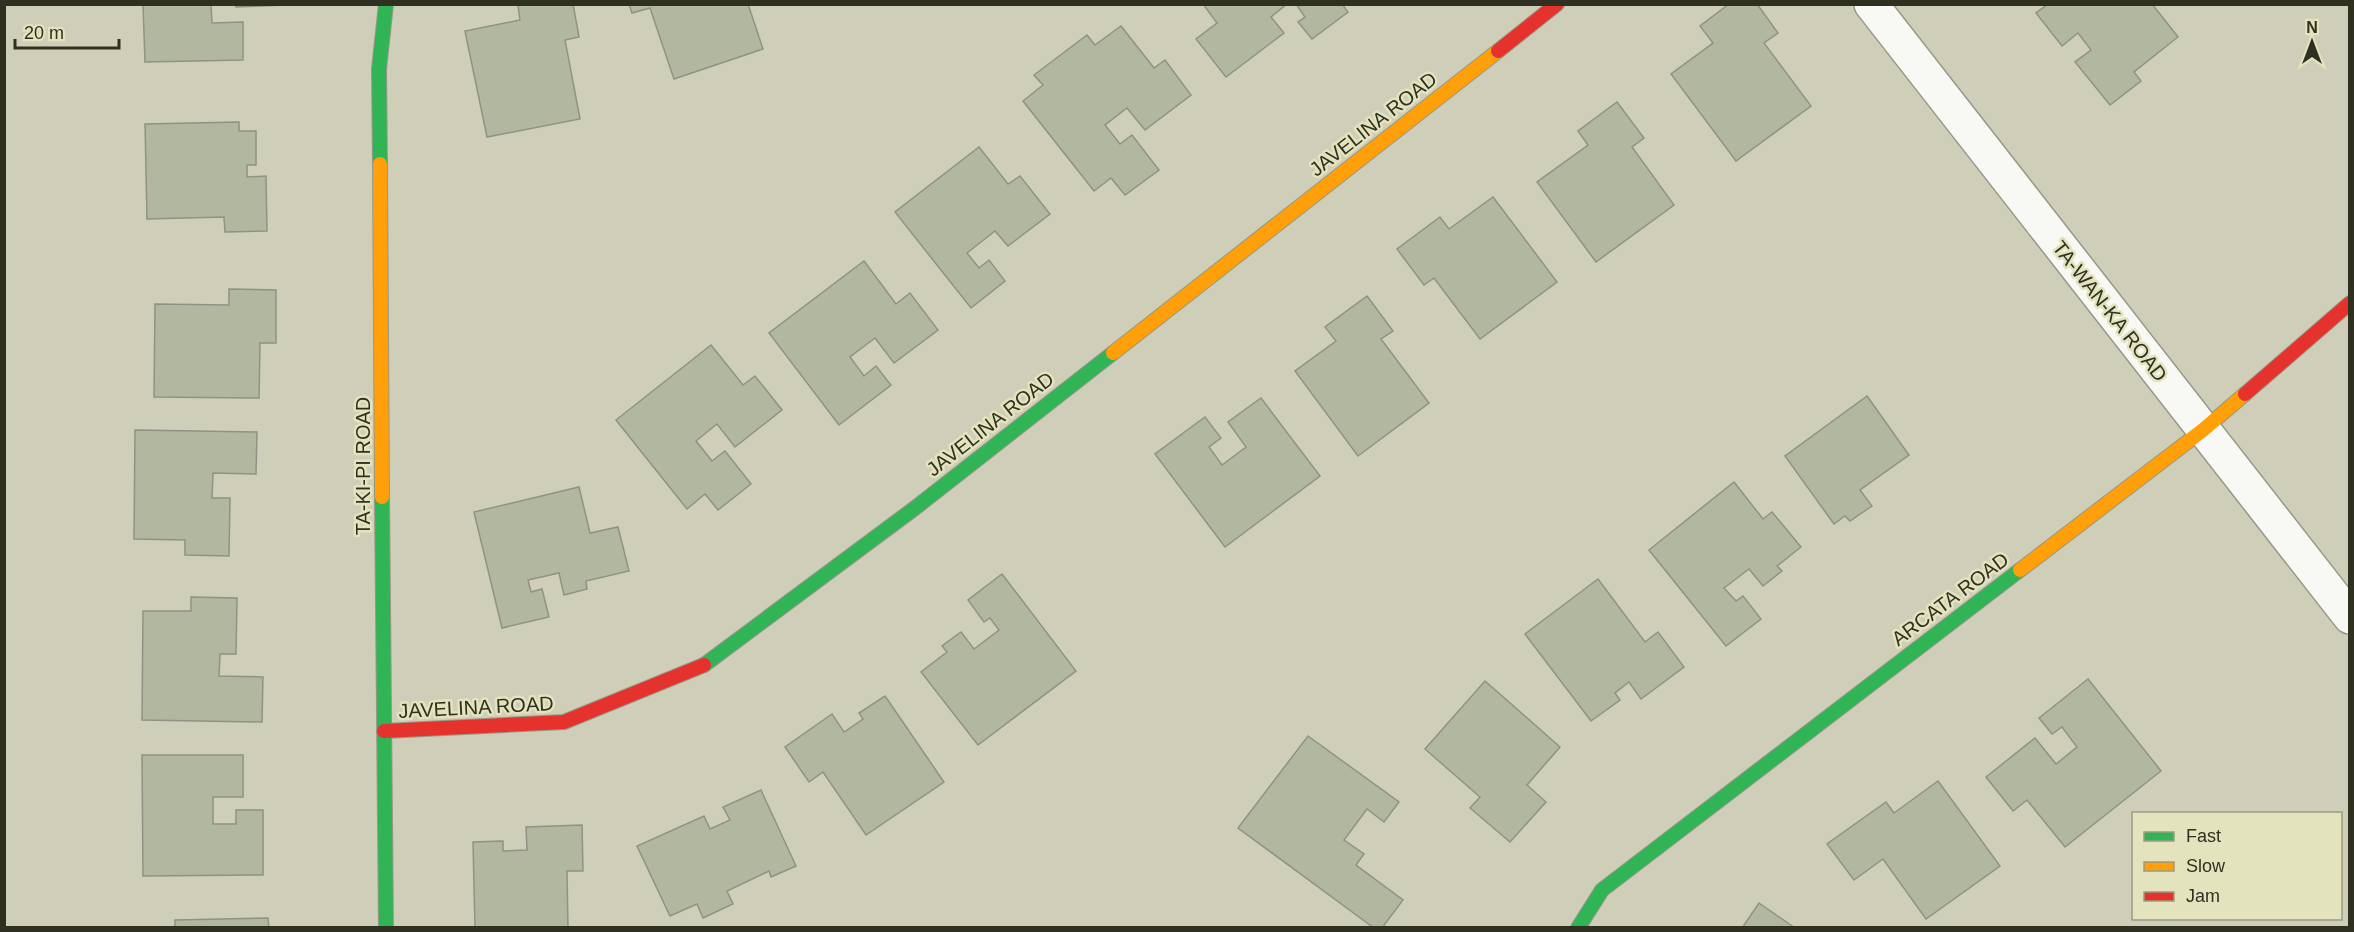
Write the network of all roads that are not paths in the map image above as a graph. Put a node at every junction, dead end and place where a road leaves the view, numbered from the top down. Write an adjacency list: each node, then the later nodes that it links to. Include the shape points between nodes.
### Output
1 (386, 4): 7 (street, TA-KI-PI ROAD, via 379,69)
2 (1557, 4): 7 (street, JAVELINA ROAD, via 915,508 704,665 564,722)
3 (1871, 4): 5 (street, TA-WAN-KA ROAD)
4 (2349, 303): 5 (street, ARCATA ROAD)
5 (2203, 430): 6 (street, TA-WAN-KA ROAD); 9 (street, ARCATA ROAD, via 1602,890)
6 (2349, 617)
7 (384, 731): 8 (street, TA-KI-PI ROAD)
8 (386, 927)
9 (1578, 927)

